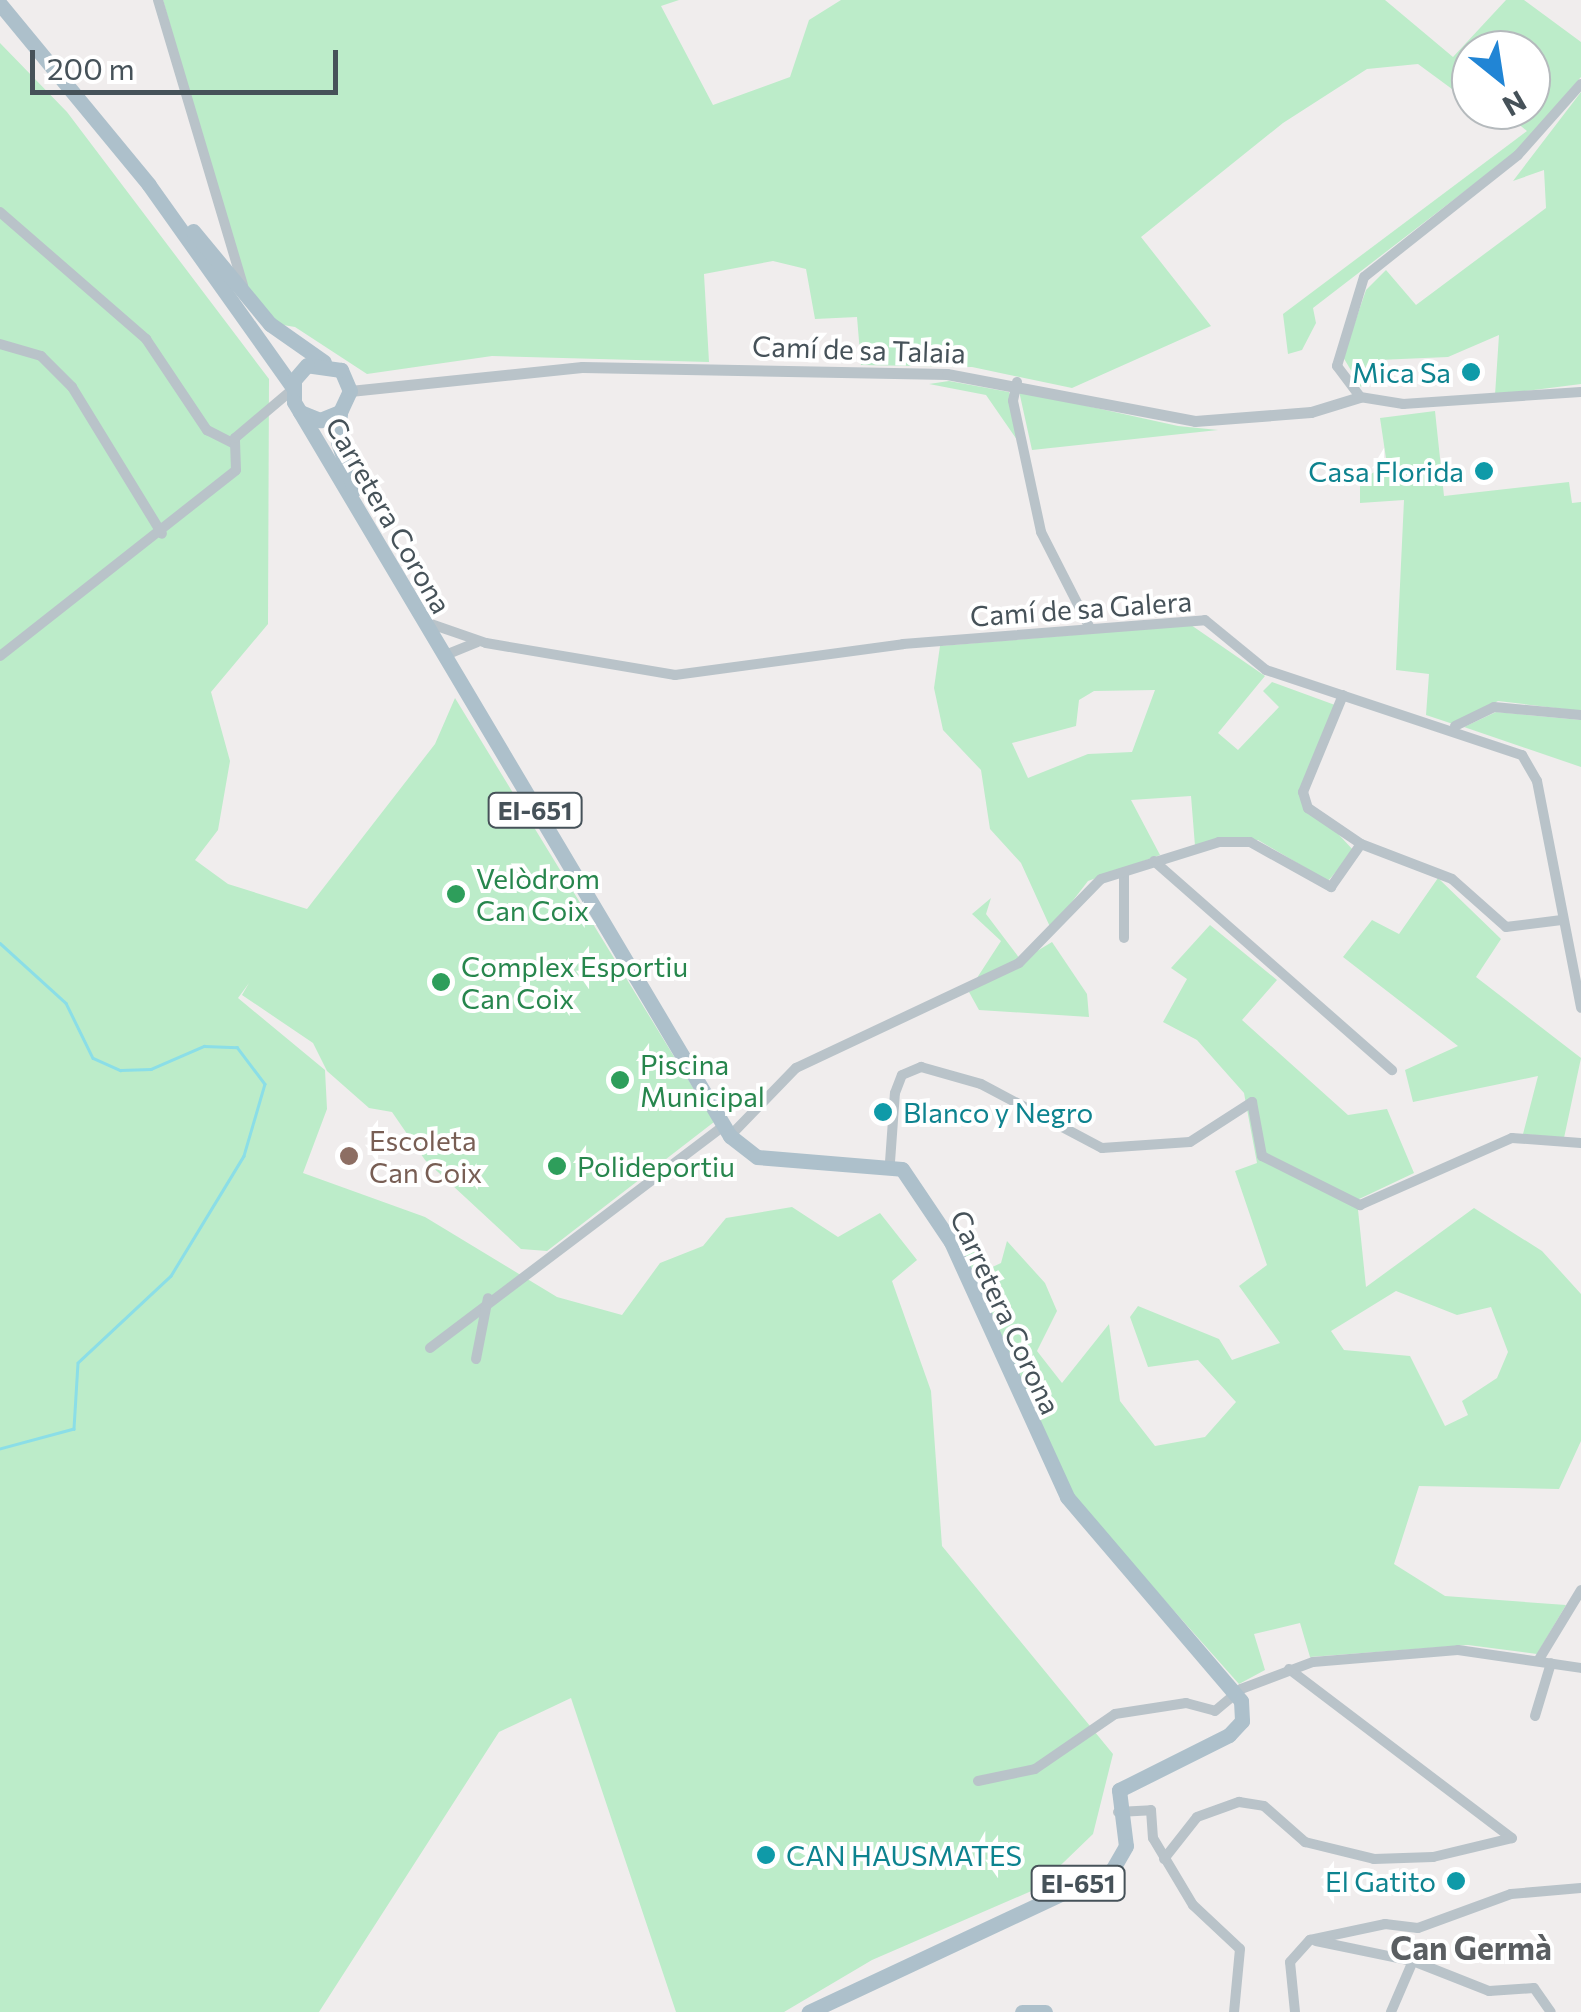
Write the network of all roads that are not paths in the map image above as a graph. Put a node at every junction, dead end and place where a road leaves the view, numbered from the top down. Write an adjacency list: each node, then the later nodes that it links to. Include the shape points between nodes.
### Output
1 (158, 0): 6 (street)
2 (0, 4): 4 (main road, EI-651)
3 (1581, 84): 13 (street, via 1518,155 1352,292 1337,366)
4 (149, 185): 6 (main road, EI-651); 10 (main road, EI-651)
5 (0, 212): 16 (street, via 146,339 199,420)
6 (248, 296): 8 (main road, EI-651, via 293,345)
7 (0, 344): 17 (street, via 41,356 72,387)
8 (326, 362): 10 (main road, via 306,365); 11 (main road, EI-651, via 341,370)
9 (1018, 382): 11 (street, Camí de sa Talaia, via 582,367); 13 (street, Camí de sa Talaia, via 1195,420 1311,412); 19 (street, via 1013,401 1041,532)
10 (292, 388): 14 (main road, EI-651); 16 (street)
11 (350, 391): 15 (main road)
12 (1581, 392): 13 (street, via 1438,405)
13 (1360, 397)
14 (300, 412): 15 (main road, via 320,420); 22 (main road, Carretera Corona / EI-651)
15 (340, 412): 18 (main road, Carretera Corona / EI-651, via 346,474)
16 (234, 443): 17 (street, via 236,470)
17 (162, 534): 23 (street)
18 (428, 623): 20 (street, Camí de sa Galera); 22 (main road, Carretera Corona / EI-651)
19 (1090, 628): 21 (street, Camí de sa Galera, via 675,675); 24 (street, Camí de sa Galera, via 1205,620 1266,670)
20 (458, 635): 21 (street, Camí de sa Galera); 22 (street)
21 (477, 642): 22 (street)
22 (440, 650): 34 (main road, Carretera Corona / EI-651)
23 (0, 656)
24 (1343, 695): 26 (street, Camí de sa Galera); 27 (street, via 1302,792 1308,808)
25 (1581, 715): 26 (street, via 1494,707)
26 (1456, 726): 30 (street, Camí de sa Galera, via 1522,755 1537,781)
27 (1362, 844): 28 (street, via 1331,886 1250,842); 30 (street, via 1452,878 1506,927)
28 (1154, 861): 29 (street); 33 (street)
29 (1124, 875): 31 (street); 34 (street, via 1101,879 1019,963 796,1068)
30 (1562, 920): 32 (street, Camí de sa Galera)
31 (1124, 938)
32 (1581, 1008)
33 (1392, 1070)
34 (727, 1131): 36 (main road, via 757,1157); 37 (street)
35 (1581, 1143): 36 (street, via 1512,1138 1360,1205 1262,1156 1252,1102 1190,1142 1102,1148 981,1084 920,1066 894,1093)
36 (890, 1162): 45 (main road, Carretera Corona, via 951,1242 1067,1496)
37 (488, 1297): 38 (street); 39 (street)
38 (430, 1348)
39 (476, 1359)
40 (1581, 1590): 41 (street)
41 (1538, 1661): 42 (street); 44 (street, via 1458,1650)
42 (1551, 1663): 43 (street); 46 (street)
43 (1581, 1668)
44 (1288, 1669): 45 (street); 49 (street, via 1512,1838 1434,1858 1374,1859 1305,1842 1264,1806 1239,1802 1197,1817)
45 (1236, 1692): 47 (street, via 1215,1711 1186,1703 1116,1714 1036,1770); 48 (main road, via 1238,1728 1127,1780)
46 (1535, 1716)
47 (978, 1781)
48 (1117, 1812): 49 (street, via 1144,1804); 53 (main road, EI-651, via 1126,1846 1112,1870)
49 (1164, 1859): 56 (street, via 1193,1905 1240,1949)
50 (1581, 1888): 51 (street, via 1511,1894 1418,1928 1384,1924)
51 (1310, 1940): 52 (street); 57 (street, via 1290,1962)
52 (1413, 1961): 58 (street); 59 (street, via 1489,1991 1534,1988)
53 (809, 2012)
54 (1022, 2012): 55 (main road)
55 (1045, 2012)
56 (1234, 2012)
57 (1296, 2012)
58 (1391, 2012)
59 (1551, 2012)

